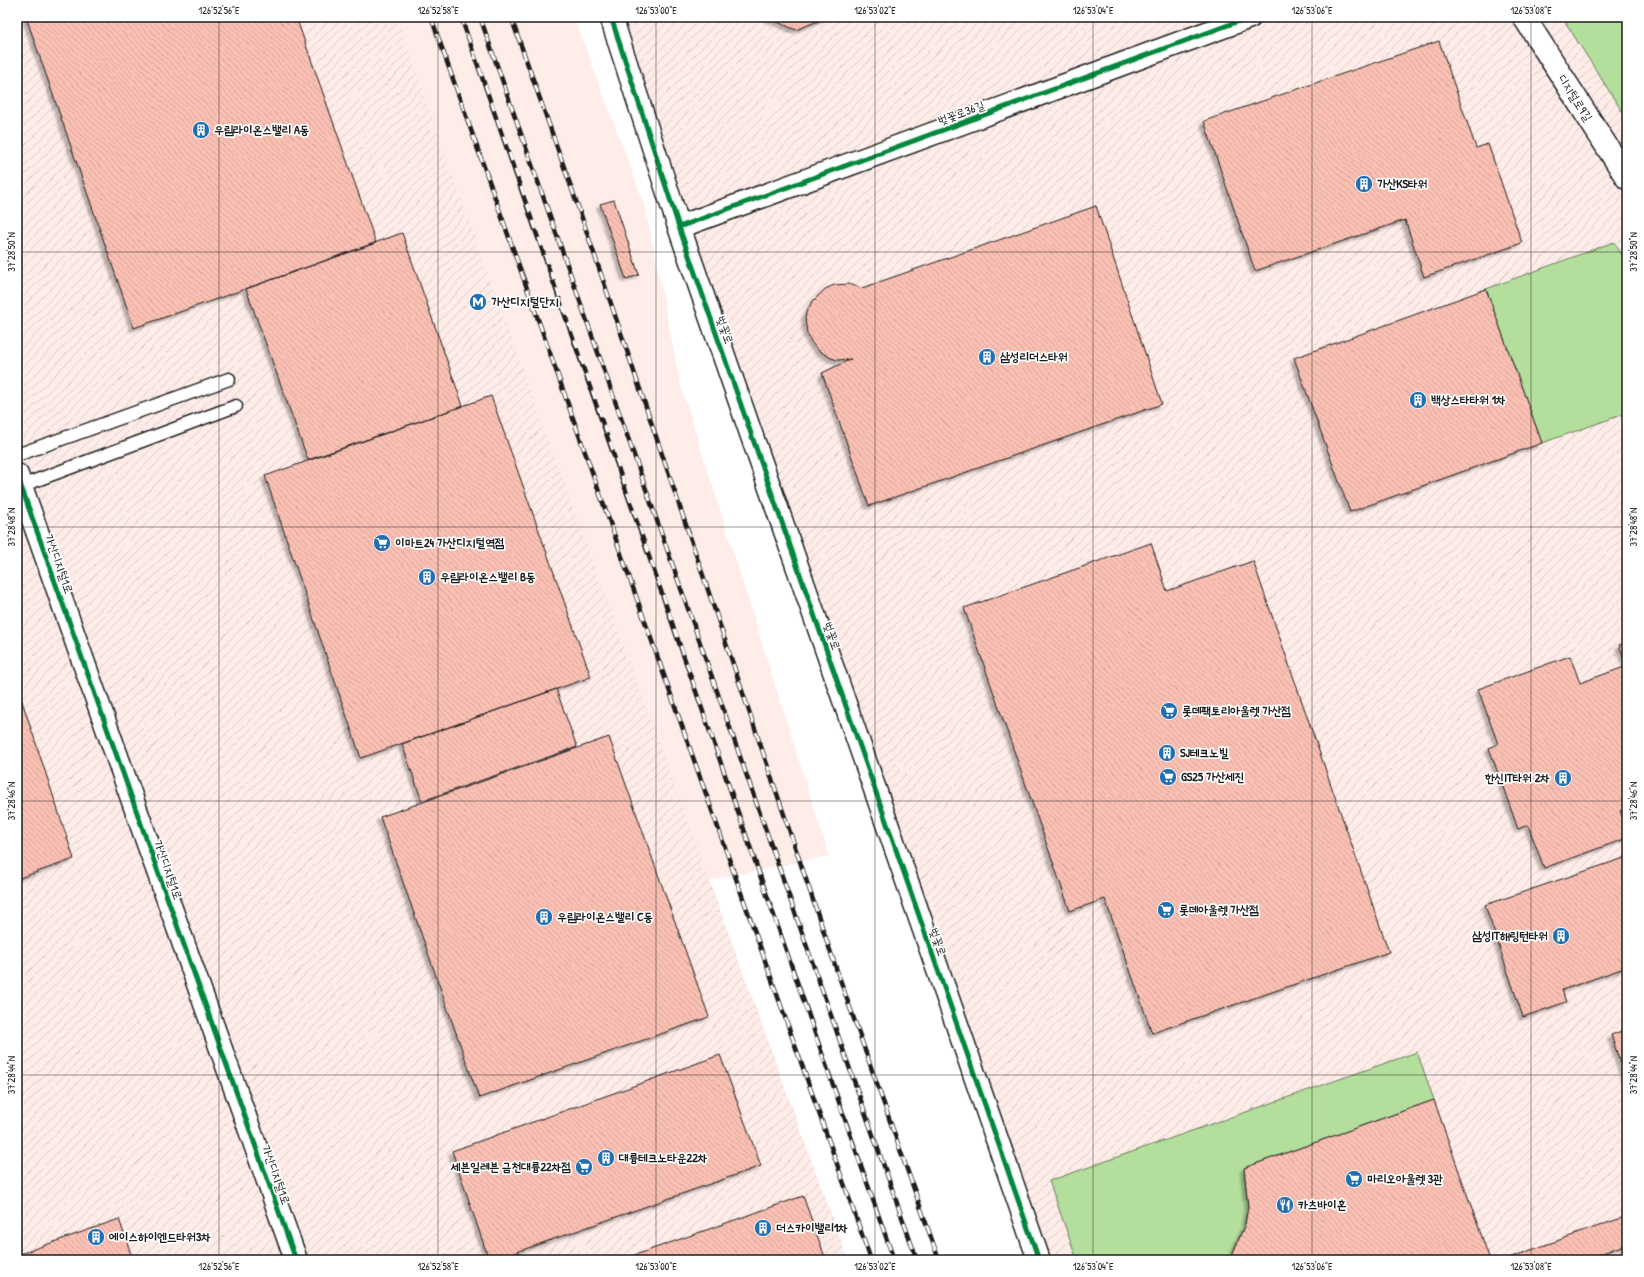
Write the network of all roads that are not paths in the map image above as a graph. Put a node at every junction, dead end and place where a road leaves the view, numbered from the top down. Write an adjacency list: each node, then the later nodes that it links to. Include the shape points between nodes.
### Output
1 (610, 17): 5 (street, 벚꽃로)
2 (1250, 17): 5 (street, 벚꽃로36길)
3 (1524, 17): 4 (street, 디지털로9길)
4 (1627, 178)
5 (679, 227): 11 (street, 벚꽃로)
6 (229, 379): 8 (lane)
7 (236, 406): 9 (lane)
8 (17, 455)
9 (18, 483): 10 (street, 가산디지털1로)
10 (296, 1260)
11 (1039, 1260)

